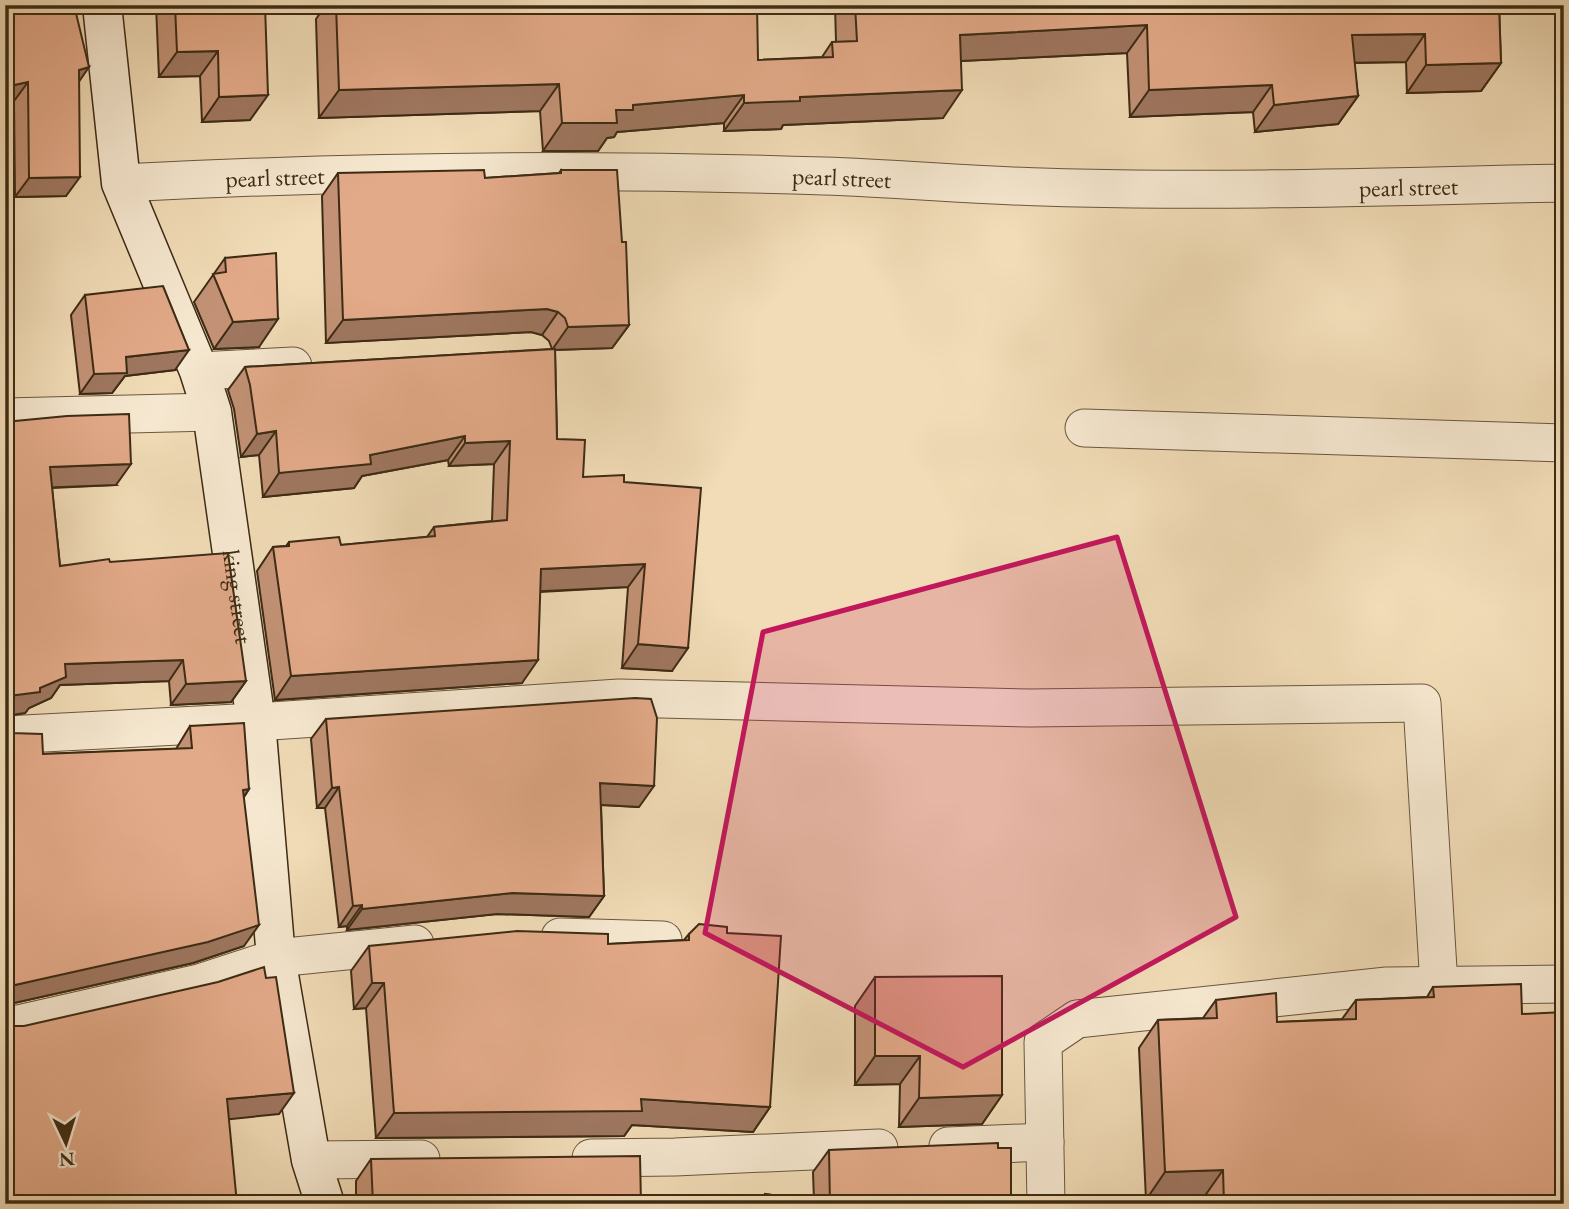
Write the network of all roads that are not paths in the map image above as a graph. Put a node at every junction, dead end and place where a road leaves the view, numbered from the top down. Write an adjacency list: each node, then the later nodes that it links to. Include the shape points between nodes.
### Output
1 (102, 5): 2 (street, king street)
2 (121, 183): 3 (street, pearl street, via 298,174 546,171 824,176 1077,188); 5 (street, king street)
3 (1564, 183)
4 (324, 364): 5 (street)
5 (199, 371): 6 (street, king street)
6 (212, 412): 7 (street); 10 (street, king street)
7 (5, 417)
8 (1084, 428): 9 (street)
9 (1564, 443)
10 (256, 722): 11 (street); 15 (street, king street); 17 (street, via 619,698 1030,708 1422,703)
11 (5, 735)
12 (526, 936): 14 (street)
13 (447, 940): 15 (street)
14 (663, 940)
15 (276, 958): 18 (street, via 200,983); 22 (street, king street)
16 (1564, 984): 17 (street)
17 (1439, 986): 19 (street, via 1387,986 1077,1019 1043,1042)
18 (5, 1027)
19 (1045, 1142): 20 (street); 24 (street)
20 (554, 1158)
21 (459, 1159): 22 (street)
22 (311, 1160): 23 (street, king street)
23 (325, 1204)
24 (1046, 1204)

